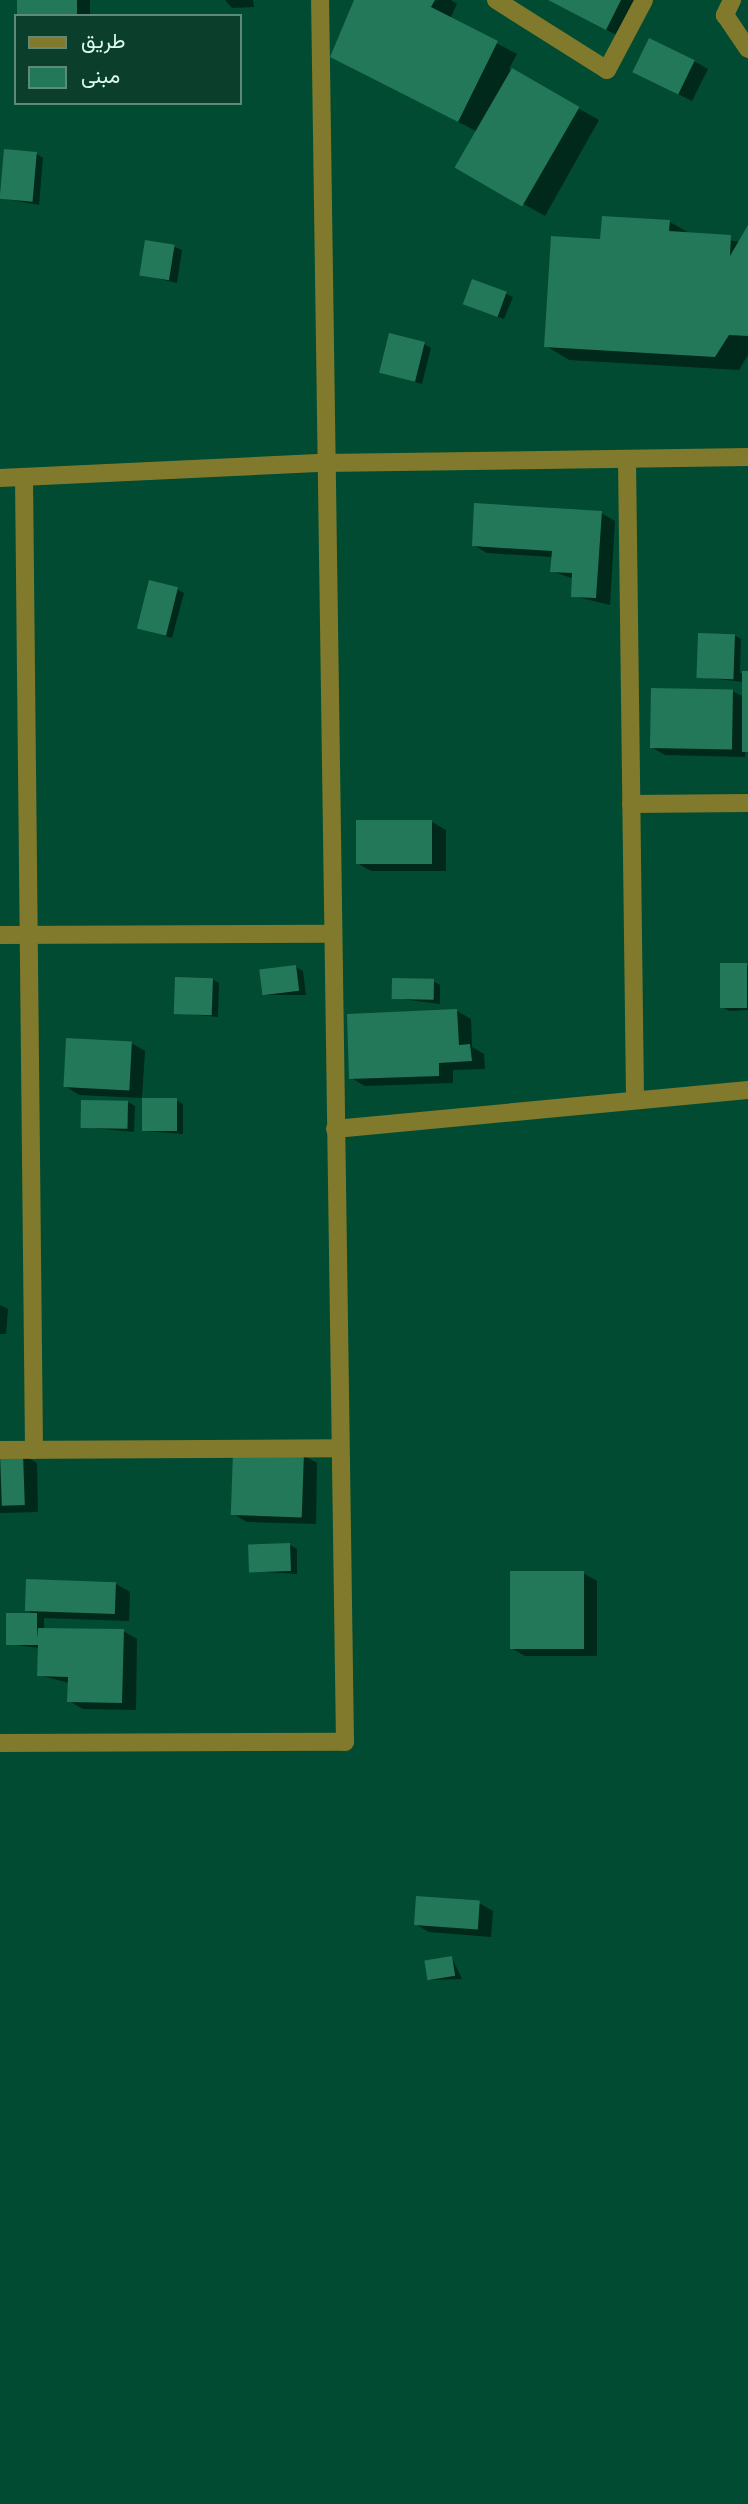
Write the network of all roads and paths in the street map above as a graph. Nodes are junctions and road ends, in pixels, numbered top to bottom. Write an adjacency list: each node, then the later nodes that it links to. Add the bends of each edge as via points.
1 (320, 0): 8 (street)
2 (496, 0): 3 (street, via 607,70)
3 (644, 0)
4 (732, 0): 5 (street, via 725,15)
5 (748, 49)
6 (748, 457): 7 (street)
7 (627, 459): 8 (street); 12 (street)
8 (323, 463): 9 (street); 13 (street)
9 (24, 477): 10 (street); 15 (street)
10 (0, 478)
11 (748, 803): 12 (street)
12 (631, 804): 17 (street)
13 (331, 934): 15 (street); 18 (street)
14 (0, 935): 15 (street)
15 (24, 935): 21 (street)
16 (748, 1090): 17 (street)
17 (635, 1100): 18 (street)
18 (335, 1129): 19 (street)
19 (340, 1448): 21 (street); 22 (street, via 345,1742)
20 (0, 1450): 21 (street)
21 (34, 1450)
22 (0, 1743)

